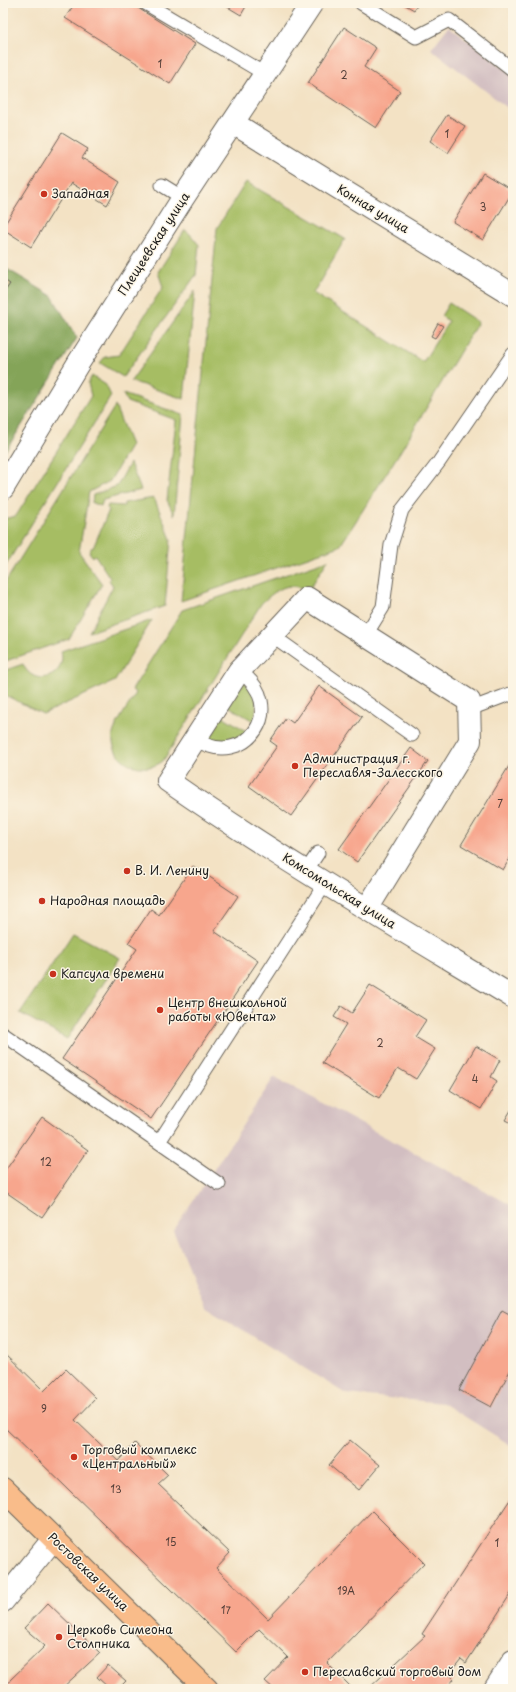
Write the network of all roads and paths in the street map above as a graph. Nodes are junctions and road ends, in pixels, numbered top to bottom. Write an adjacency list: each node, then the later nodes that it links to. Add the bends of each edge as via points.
1 (145, 3): 5 (lane)
2 (312, 3): 5 (street, Плещеевская улица)
3 (361, 3): 4 (lane, via 416,37 449,20)
4 (513, 70)
5 (265, 74): 6 (street, Плещеевская улица)
6 (233, 124): 8 (street, Плещеевская улица); 9 (street, Конная улица)
7 (162, 185): 8 (lane)
8 (183, 198): 11 (street, Плещеевская улица, via 78,362)
9 (511, 290)
10 (513, 354): 13 (lane, via 439,462 402,510 392,545 383,607)
11 (3, 488)
12 (272, 636): 13 (street, via 307,598); 14 (street); 17 (lane)
13 (365, 636): 16 (street, via 469,701)
14 (239, 671): 18 (street); 18 (lane, via 251,680 260,697 262,713 256,728 250,737 228,748 212,747)
15 (513, 696): 16 (lane, via 510,694)
16 (470, 709): 22 (street, via 470,742)
17 (412, 735)
18 (195, 738): 20 (street, Комсомольская улица, via 163,782)
19 (318, 853): 20 (lane)
20 (306, 871): 21 (street, Комсомольская улица)
21 (325, 884): 22 (street, Комсомольская улица); 25 (lane)
22 (367, 909): 23 (street, Комсомольская улица)
23 (513, 997)
24 (3, 1034): 25 (lane)
25 (159, 1142): 26 (lane)
26 (219, 1184)
27 (3, 1489): 28 (main road, Ростовская улица)
28 (54, 1538): 29 (street); 31 (main road, Ростовская улица)
29 (3, 1601)
30 (513, 1660): 32 (street)
31 (207, 1689)
32 (495, 1689)

